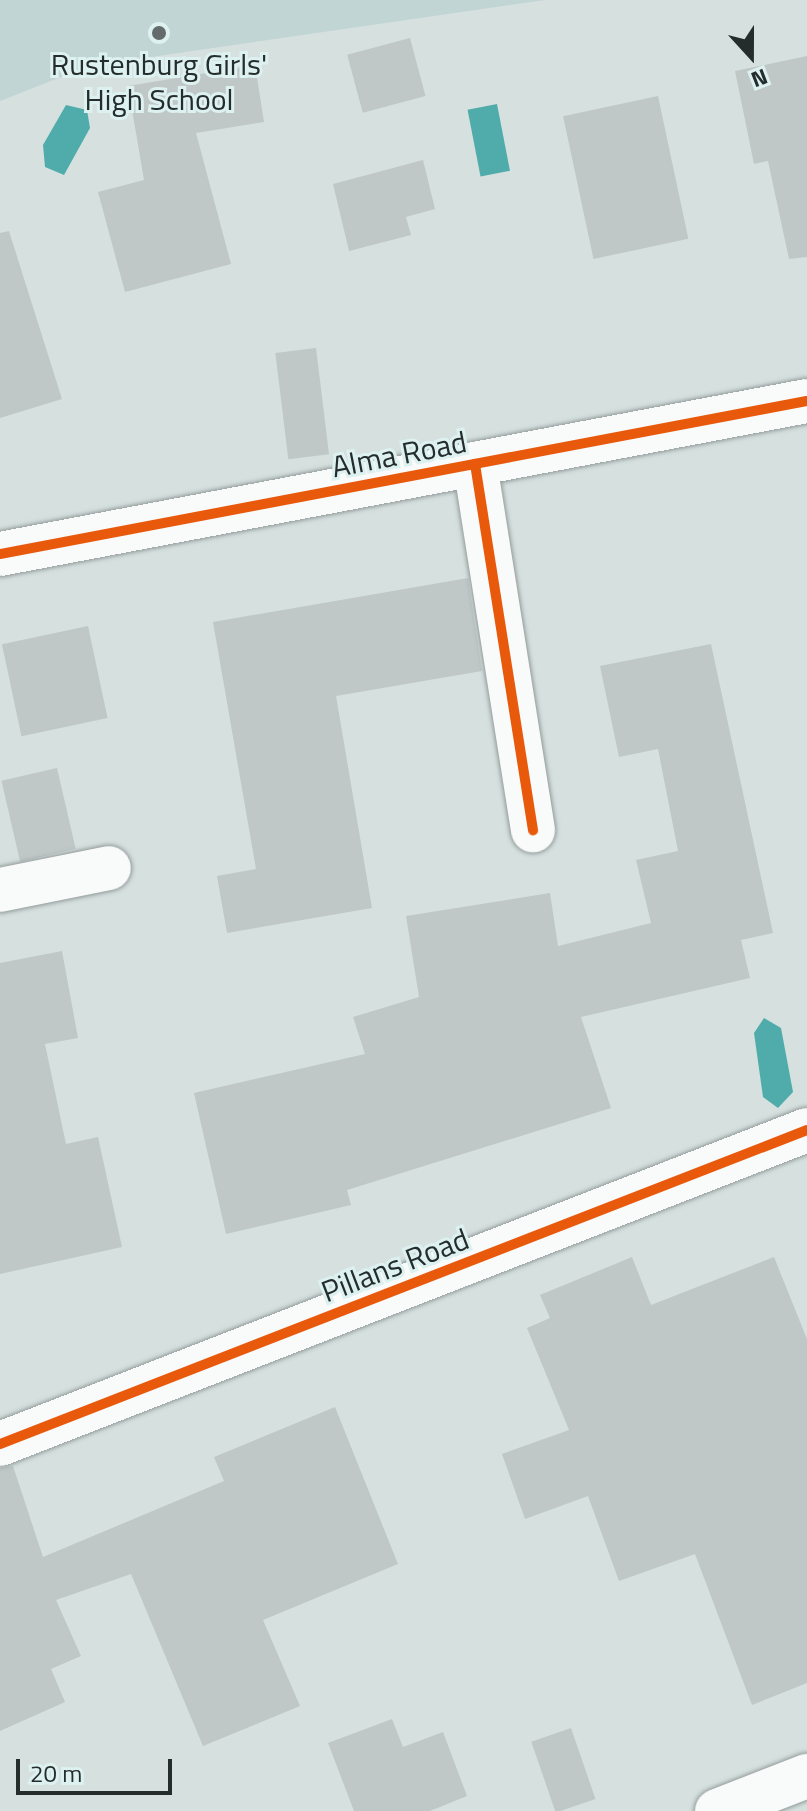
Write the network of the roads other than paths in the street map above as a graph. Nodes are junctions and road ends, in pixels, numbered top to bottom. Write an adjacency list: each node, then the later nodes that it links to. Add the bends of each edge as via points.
1 (807, 401): 2 (street, Alma Road)
2 (475, 464): 3 (street, Alma Road); 4 (street)
3 (0, 554)
4 (533, 830)
5 (109, 868): 6 (street)
6 (0, 890)
7 (807, 1130): 8 (street, Pillans Road)
8 (0, 1444)
9 (807, 1776): 10 (street)
10 (717, 1811)

